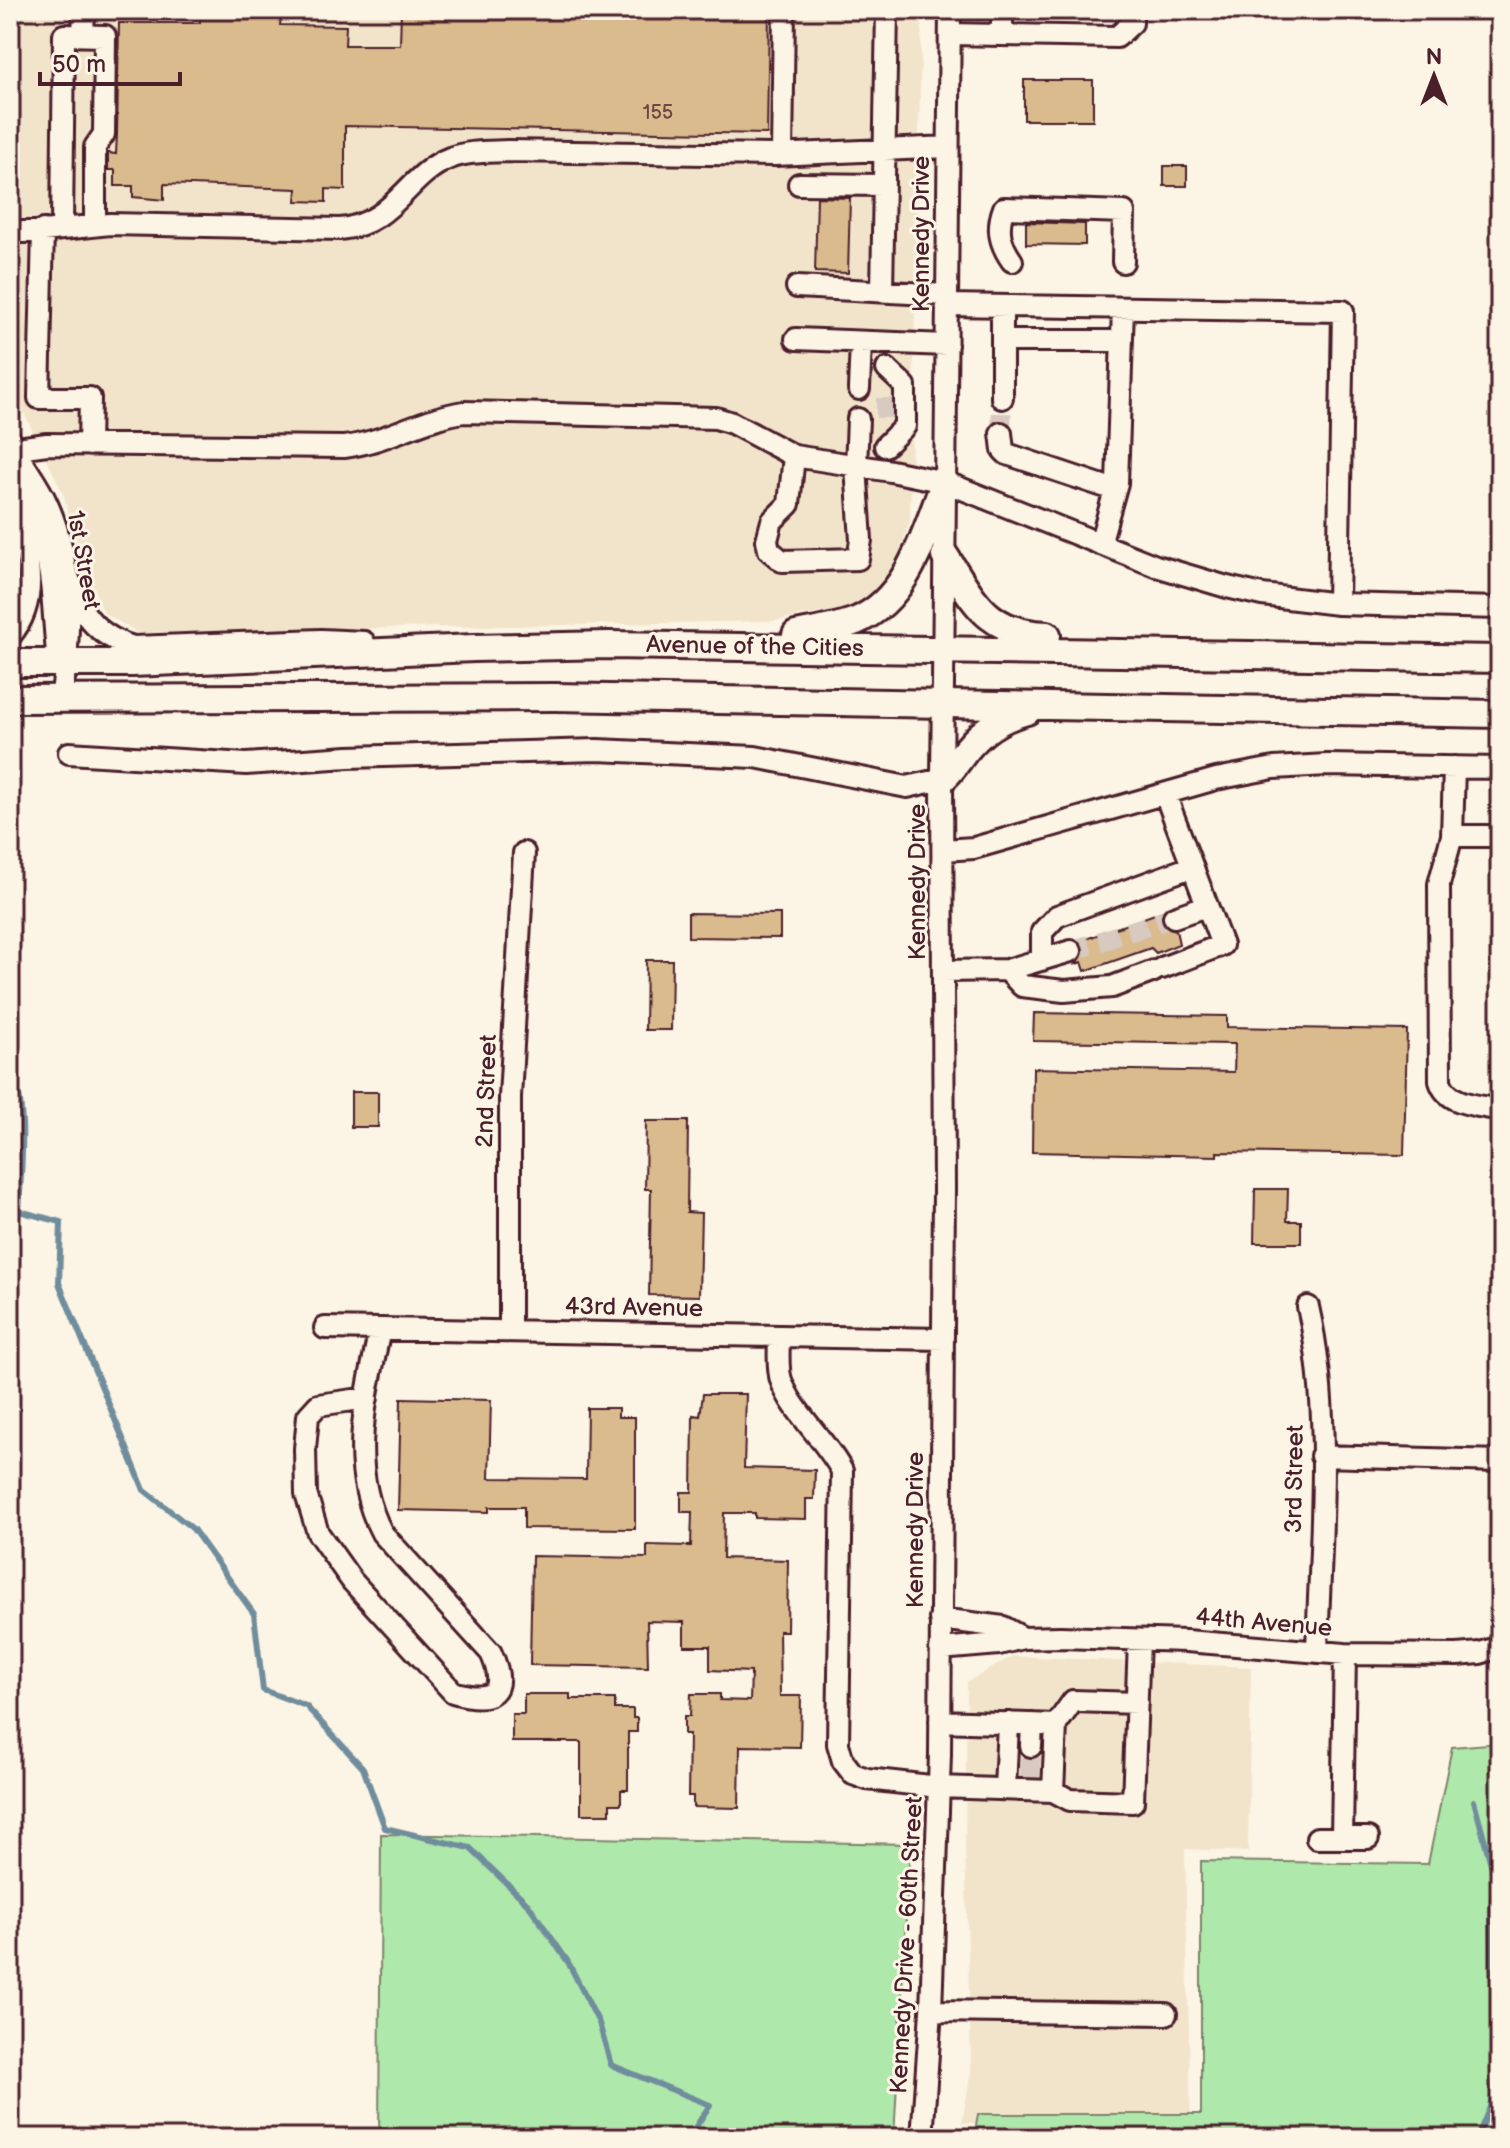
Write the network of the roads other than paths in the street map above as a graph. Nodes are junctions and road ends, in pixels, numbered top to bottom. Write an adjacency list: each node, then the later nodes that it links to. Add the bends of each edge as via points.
1 (84, 10): 8 (street)
2 (784, 10): 12 (street)
3 (887, 10): 11 (street)
4 (950, 10): 7 (street, Kennedy Drive)
5 (1002, 10): 9 (street)
6 (1130, 14): 9 (street, via 1117,37)
7 (950, 34): 9 (street); 10 (street, Kennedy Drive)
8 (83, 35): 15 (street, via 105,36 108,146 106,178 95,195); 16 (street, via 64,35)
9 (1002, 35)
10 (948, 147): 11 (street); 22 (street, Kennedy Drive)
11 (885, 150): 12 (street); 14 (street)
12 (782, 154): 15 (street, via 470,153 433,168 390,209 358,227)
13 (799, 184): 14 (street)
14 (883, 185): 21 (street)
15 (95, 225): 16 (street)
16 (52, 229): 17 (street); 38 (street, via 39,398 90,398)
17 (10, 232)
18 (1012, 261): 19 (street, via 1002,247 998,224 1004,208 1124,212)
19 (1123, 262)
20 (797, 287): 21 (street)
21 (882, 291): 22 (street)
22 (947, 300): 23 (street); 30 (street, Kennedy Drive)
23 (1002, 306): 24 (street); 26 (street)
24 (1123, 308): 27 (street); 51 (street, via 1343,311)
25 (796, 339): 28 (street)
26 (1002, 341): 27 (street); 34 (street)
27 (1122, 341): 46 (street)
28 (861, 342): 29 (street); 32 (street)
29 (887, 342): 30 (street); 31 (street)
30 (947, 345): 45 (street, Kennedy Drive)
31 (887, 369): 33 (street); 40 (street, via 905,386 905,426)
32 (859, 389)
33 (886, 391)
34 (1002, 398)
35 (886, 418): 40 (street)
36 (858, 419): 42 (street)
37 (1002, 441): 46 (street)
38 (89, 445): 39 (street); 41 (street, via 340,448 464,412 716,418)
39 (11, 446): 50 (street, 1st Street, via 48,505)
40 (885, 446): 43 (street)
41 (794, 456): 42 (street); 42 (street, via 789,504 772,521 767,540 769,550 782,561 858,559)
42 (856, 467): 43 (street)
43 (884, 470): 45 (street)
44 (10, 480): 60 (street, via 42,532)
45 (945, 482): 48 (street); 49 (street, Kennedy Drive); 54 (main road, via 898,589 860,619 795,635)
46 (1115, 490): 48 (street)
47 (10, 505): 53 (street, via 25,546 29,589 23,618)
48 (1100, 544): 51 (street, via 1227,587)
49 (945, 556): 56 (street, Kennedy Drive); 57 (main road, via 973,600 1003,627 1017,632 1264,642)
50 (62, 558): 55 (street, via 80,608 110,638 133,647 321,640); 60 (street, 1st Street, via 70,629)
51 (1338, 604): 52 (street)
52 (1500, 608)
53 (10, 636)
54 (712, 645): 55 (main road, Avenue of the Cities); 56 (main road, Avenue of the Cities)
55 (474, 648): 60 (main road, Avenue of the Cities)
56 (943, 648): 57 (main road, Avenue of the Cities); 63 (street, Kennedy Drive)
57 (1414, 657): 58 (main road, Avenue of the Cities)
58 (1500, 659)
59 (10, 663): 60 (main road, Avenue of the Cities)
60 (62, 664): 62 (street)
61 (10, 699): 62 (main road)
62 (61, 699): 63 (main road, via 555,697)
63 (944, 703): 64 (main road); 69 (street, Kennedy Drive)
64 (1049, 705): 65 (main road); 69 (main road, via 992,725)
65 (1500, 714)
66 (69, 753): 69 (street, via 246,764 489,752 651,752 755,757 907,787)
67 (1454, 767): 68 (street); 70 (street, via 1298,766 1216,779); 71 (street)
68 (1500, 768)
69 (942, 779): 73 (street, Kennedy Drive)
70 (1165, 794): 73 (street, via 974,848); 75 (street)
71 (1452, 836): 72 (street); 82 (street, via 1439,884 1440,1081 1452,1099)
72 (1500, 836)
73 (943, 850): 81 (street, Kennedy Drive)
74 (524, 853): 86 (street, 2nd Street, via 510,1097)
75 (1191, 867): 76 (street); 79 (street, via 1057,916 1042,932)
76 (1206, 906): 77 (street); 80 (street, via 1222,945 1112,987 1064,991 1022,986)
77 (1174, 917)
78 (1071, 951): 79 (street)
79 (1042, 960): 80 (street)
80 (1007, 970): 81 (street)
81 (943, 971): 88 (street, Kennedy Drive)
82 (1500, 1110)
83 (1308, 1307): 90 (street, 3rd Street, via 1320,1382)
84 (325, 1328): 85 (street, 43rd Avenue)
85 (380, 1329): 86 (street, 43rd Avenue); 89 (street)
86 (510, 1331): 87 (street, 43rd Avenue)
87 (779, 1336): 88 (street, 43rd Avenue); 106 (street, via 780,1378 788,1396 842,1471 838,1744 843,1761 853,1774 867,1779)
88 (943, 1339): 92 (street, Kennedy Drive)
89 (367, 1398): 89 (street, via 363,1477 370,1509 382,1533 491,1653 497,1682 487,1697 453,1692 352,1581 318,1533 306,1494 308,1416 318,1405)
90 (1321, 1456): 91 (street); 97 (street, 3rd Street)
91 (1500, 1461)
92 (940, 1619): 93 (street, 44th Avenue, via 1003,1627); 96 (street, Kennedy Drive)
93 (1023, 1638): 94 (street, 44th Avenue); 96 (street, 44th Avenue)
94 (1139, 1640): 97 (street, 44th Avenue); 99 (street)
95 (1500, 1647): 98 (street, 44th Avenue, via 1457,1655)
96 (940, 1649): 100 (street, Kennedy Drive)
97 (1317, 1652): 98 (street, 44th Avenue)
98 (1345, 1654): 110 (street)
99 (1137, 1703): 103 (street, via 1073,1701); 108 (street, via 1133,1802 1070,1800)
100 (940, 1721): 101 (street); 105 (street, Kennedy Drive)
101 (1008, 1723): 102 (street); 107 (street)
102 (1032, 1724): 103 (street); 104 (street)
103 (1056, 1725): 108 (street)
104 (1031, 1746)
105 (940, 1754): 106 (street, Kennedy Drive - 60th Street)
106 (939, 1787): 107 (street); 112 (street, Kennedy Drive - 60th Street)
107 (1005, 1789): 108 (street, via 1029,1783)
108 (1053, 1791)
109 (1317, 1838): 110 (street)
110 (1342, 1838): 111 (street)
111 (1368, 1838)
112 (931, 2011): 113 (street); 114 (street, Kennedy Drive - 60th Street)
113 (1166, 2014)
114 (922, 2138)

